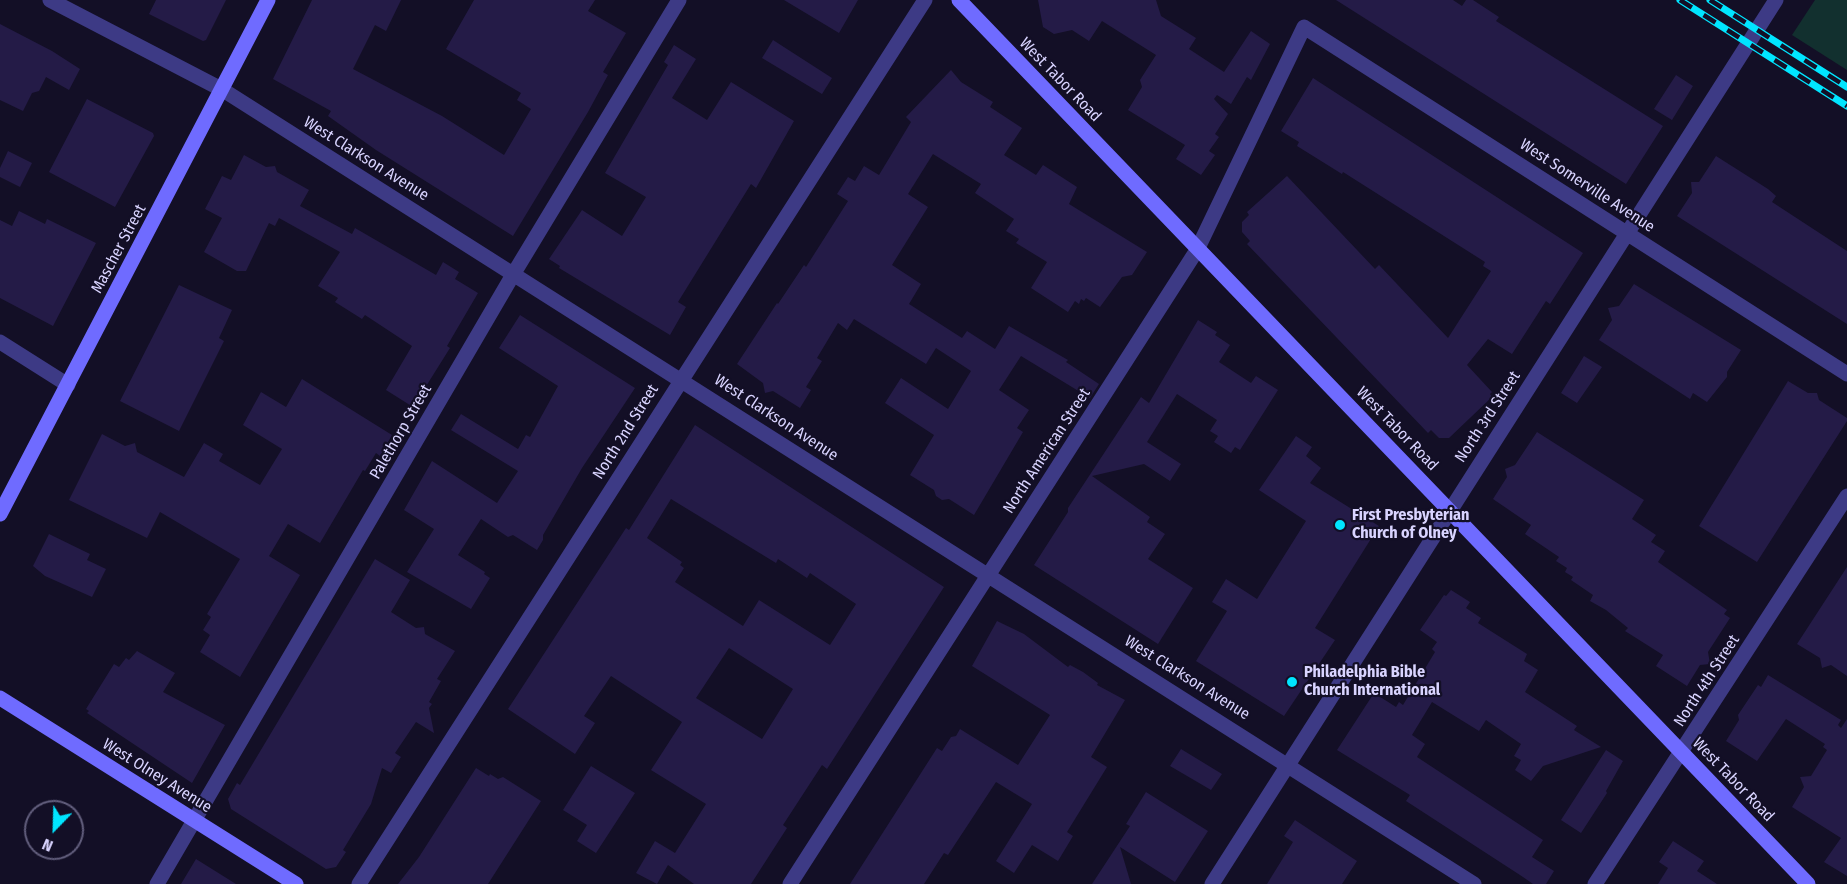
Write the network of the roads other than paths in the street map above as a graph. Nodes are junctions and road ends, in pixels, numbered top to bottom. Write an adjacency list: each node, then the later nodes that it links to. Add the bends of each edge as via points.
1 (50, 0): 8 (street, West Clarkson Avenue)
2 (268, 0): 8 (street, Mascher Street)
3 (679, 0): 11 (street, Palethorp Street)
4 (925, 0): 14 (street, North 2nd Street)
5 (959, 0): 10 (street, West Tabor Road)
6 (1776, 0): 9 (street, North 3rd Street)
7 (1308, 29): 9 (street, West Somerville Avenue); 10 (street, North American Street, via 1304,27)
8 (223, 90): 11 (street, West Clarkson Avenue); 15 (street, Mascher Street)
9 (1628, 233): 13 (street, West Somerville Avenue); 17 (street, North 3rd Street)
10 (1197, 250): 17 (street, West Tabor Road); 19 (street, North American Street)
11 (513, 273): 14 (street, West Clarkson Avenue); 23 (street, Palethorp Street)
12 (0, 342): 15 (street)
13 (1847, 374)
14 (681, 379): 19 (street, West Clarkson Avenue); 26 (street, North 2nd Street)
15 (68, 385): 18 (street, Mascher Street)
16 (1847, 496): 21 (street, North 4th Street)
17 (1449, 509): 21 (street, West Tabor Road); 22 (street, North 3rd Street)
18 (0, 514)
19 (989, 575): 22 (street, West Clarkson Avenue); 27 (street, North American Street)
20 (0, 698): 23 (street, West Olney Avenue)
21 (1682, 754): 30 (street, North 4th Street); 31 (street, West Tabor Road)
22 (1287, 763): 28 (street, North 3rd Street); 29 (street, West Clarkson Avenue)
23 (195, 821): 24 (street, Palethorp Street); 25 (street, West Olney Avenue)
24 (158, 884)
25 (296, 884)
26 (359, 884)
27 (790, 884)
28 (1212, 884)
29 (1474, 884)
30 (1595, 884)
31 (1809, 884)

